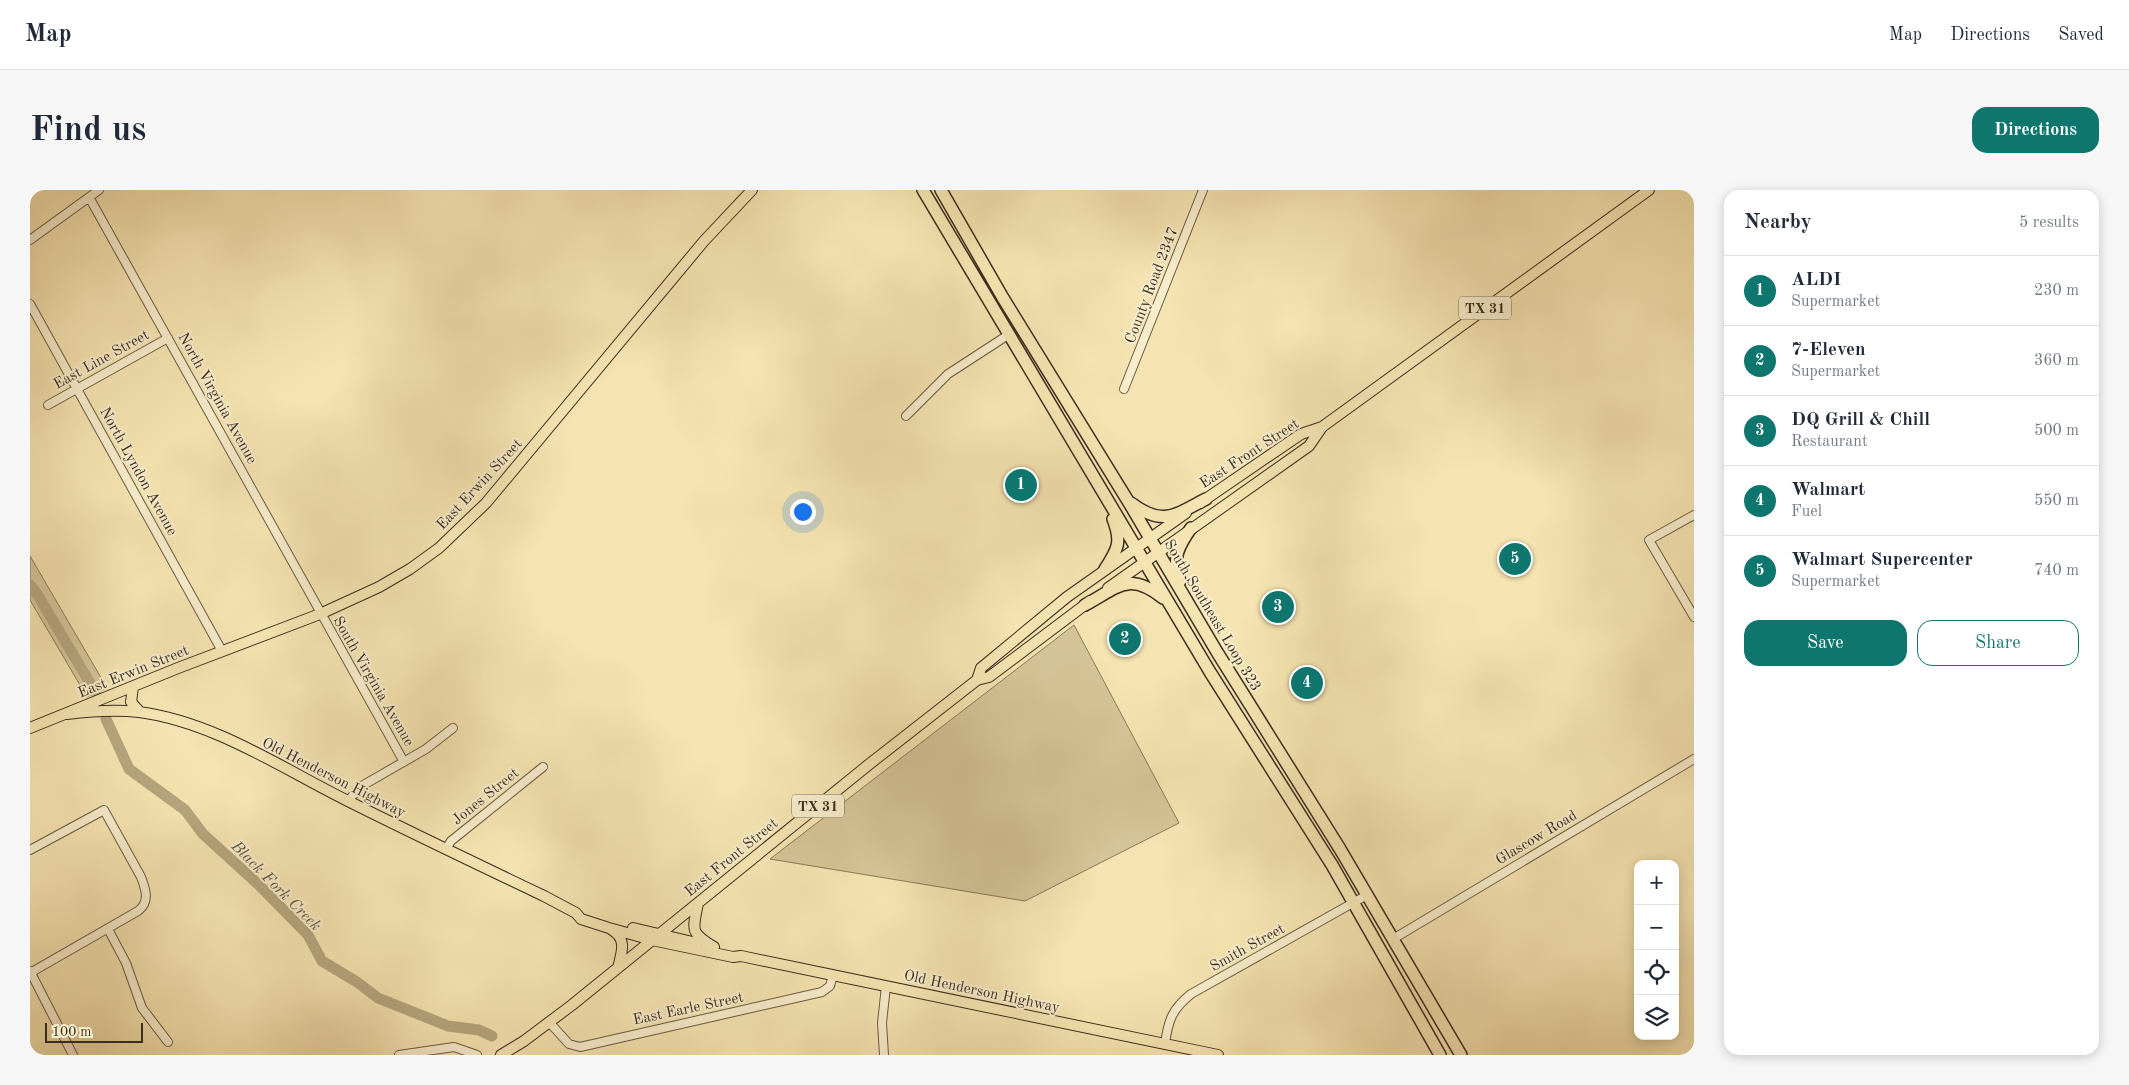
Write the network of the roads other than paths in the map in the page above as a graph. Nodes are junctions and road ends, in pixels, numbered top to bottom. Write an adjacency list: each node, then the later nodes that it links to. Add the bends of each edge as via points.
1 (99, 190): 7 (street)
2 (752, 190): 31 (main road, East Erwin Street, via 704,242 464,526 403,574)
3 (923, 190): 10 (highway, South Southeast Loop 323)
4 (941, 190): 19 (highway, South Southeast Loop 323, via 1003,298)
5 (1203, 190): 13 (street, County Road 2347)
6 (1649, 190): 16 (main road, TX 31)
7 (89, 198): 8 (street); 11 (street, North Virginia Avenue)
8 (30, 240)
9 (30, 304): 12 (street, North Lyndon Avenue)
10 (1008, 335): 15 (street, via 948,374); 17 (highway, South Southeast Loop 323)
11 (168, 338): 12 (street, East Line Street); 31 (street, North Virginia Avenue)
12 (77, 389): 14 (street, East Line Street); 32 (street, North Lyndon Avenue)
13 (1124, 389)
14 (48, 405)
15 (906, 416)
16 (1322, 427): 18 (main road, East Front Street / TX 31, via 1300,434); 21 (main road, East Front Street / TX 31, via 1309,446)
17 (1102, 489): 23 (highway, South Southeast Loop 323); 26 (highway, via 1119,539)
18 (1206, 499): 19 (highway, via 1161,518); 22 (main road, East Front Street / TX 31)
19 (1128, 501): 22 (highway, South Southeast Loop 323)
20 (1694, 515): 30 (street, via 1649,540)
21 (1191, 528): 24 (main road, East Front Street / TX 31); 27 (highway, via 1175,559)
22 (1149, 538): 23 (main road, East Front Street / TX 31); 24 (highway, South Southeast Loop 323)
23 (1136, 547): 25 (highway, South Southeast Loop 323); 26 (main road, East Front Street / TX 31)
24 (1158, 552): 25 (main road, East Front Street / TX 31); 27 (highway, South Southeast Loop 323)
25 (1145, 561): 28 (highway, South Southeast Loop 323); 29 (main road, East Front Street / TX 31)
26 (1105, 569): 33 (main road, East Front Street / TX 31, via 981,668)
27 (1186, 599): 39 (highway, South Southeast Loop 323)
28 (1168, 602): 29 (highway, via 1147,586 1131,582); 40 (highway, South Southeast Loop 323)
29 (1085, 605): 33 (main road, East Front Street / TX 31, via 989,677)
30 (1693, 612)
31 (320, 614): 32 (main road, East Erwin Street); 42 (street, South Virginia Avenue)
32 (222, 651): 34 (main road, East Erwin Street)
33 (977, 680): 48 (main road, East Front Street / TX 31)
34 (133, 688): 35 (main road, via 131,702); 36 (main road, East Erwin Street)
35 (140, 712): 36 (main road, Old Henderson Highway, via 96,710); 44 (main road, Old Henderson Highway, via 178,720 207,731)
36 (67, 714): 37 (main road, East Erwin Street)
37 (30, 728)
38 (454, 728): 42 (street)
39 (1277, 748): 40 (highway); 47 (highway, South Southeast Loop 323)
40 (1263, 756): 49 (highway, South Southeast Loop 323)
41 (1694, 759): 54 (street, Glascow Road)
42 (404, 762): 44 (street, via 360,787)
43 (543, 766): 45 (street, Jones Street)
44 (348, 801): 45 (main road, Old Henderson Highway)
45 (446, 849): 50 (main road, Old Henderson Highway)
46 (30, 850): 52 (street, via 104,810 141,877 146,896 138,911)
47 (1368, 895): 49 (street, Smith Street); 54 (highway, South Southeast Loop 323)
48 (698, 903): 53 (main road, East Front Street / TX 31); 55 (main road, via 695,933)
49 (1354, 903): 62 (highway, South Southeast Loop 323); 64 (street, Smith Street, via 1191,994 1179,1003 1171,1016)
50 (576, 913): 51 (main road, Old Henderson Highway, via 581,919); 53 (main road, Old Henderson Highway)
51 (609, 928): 53 (main road, Old Henderson Highway); 57 (main road, via 618,933 622,942)
52 (108, 929): 58 (street); 63 (street, via 126,963 142,1008)
53 (656, 936): 55 (main road, Old Henderson Highway); 56 (main road, Old Henderson Highway, via 733,957); 57 (main road, East Front Street / TX 31)
54 (1393, 939): 73 (highway, South Southeast Loop 323)
55 (714, 947): 56 (main road, Old Henderson Highway)
56 (741, 956): 59 (main road, Old Henderson Highway)
57 (618, 968): 61 (main road, East Front Street / TX 31)
58 (30, 972): 65 (street)
59 (833, 975): 60 (main road, Old Henderson Highway); 61 (street, East Earle Street, via 830,986 822,992 580,1047 569,1044)
60 (886, 986): 64 (main road, Old Henderson Highway); 69 (street, via 882,1023)
61 (549, 1022): 68 (main road, East Front Street / TX 31)
62 (1429, 1035): 71 (highway); 72 (highway, South Southeast Loop 323)
63 (168, 1042)
64 (1165, 1044): 70 (main road, Old Henderson Highway)
65 (73, 1055)
66 (399, 1055): 67 (street, via 454,1047)
67 (477, 1055)
68 (501, 1055)
69 (884, 1055)
70 (1218, 1055)
71 (1432, 1055)
72 (1440, 1055)
73 (1461, 1055)

